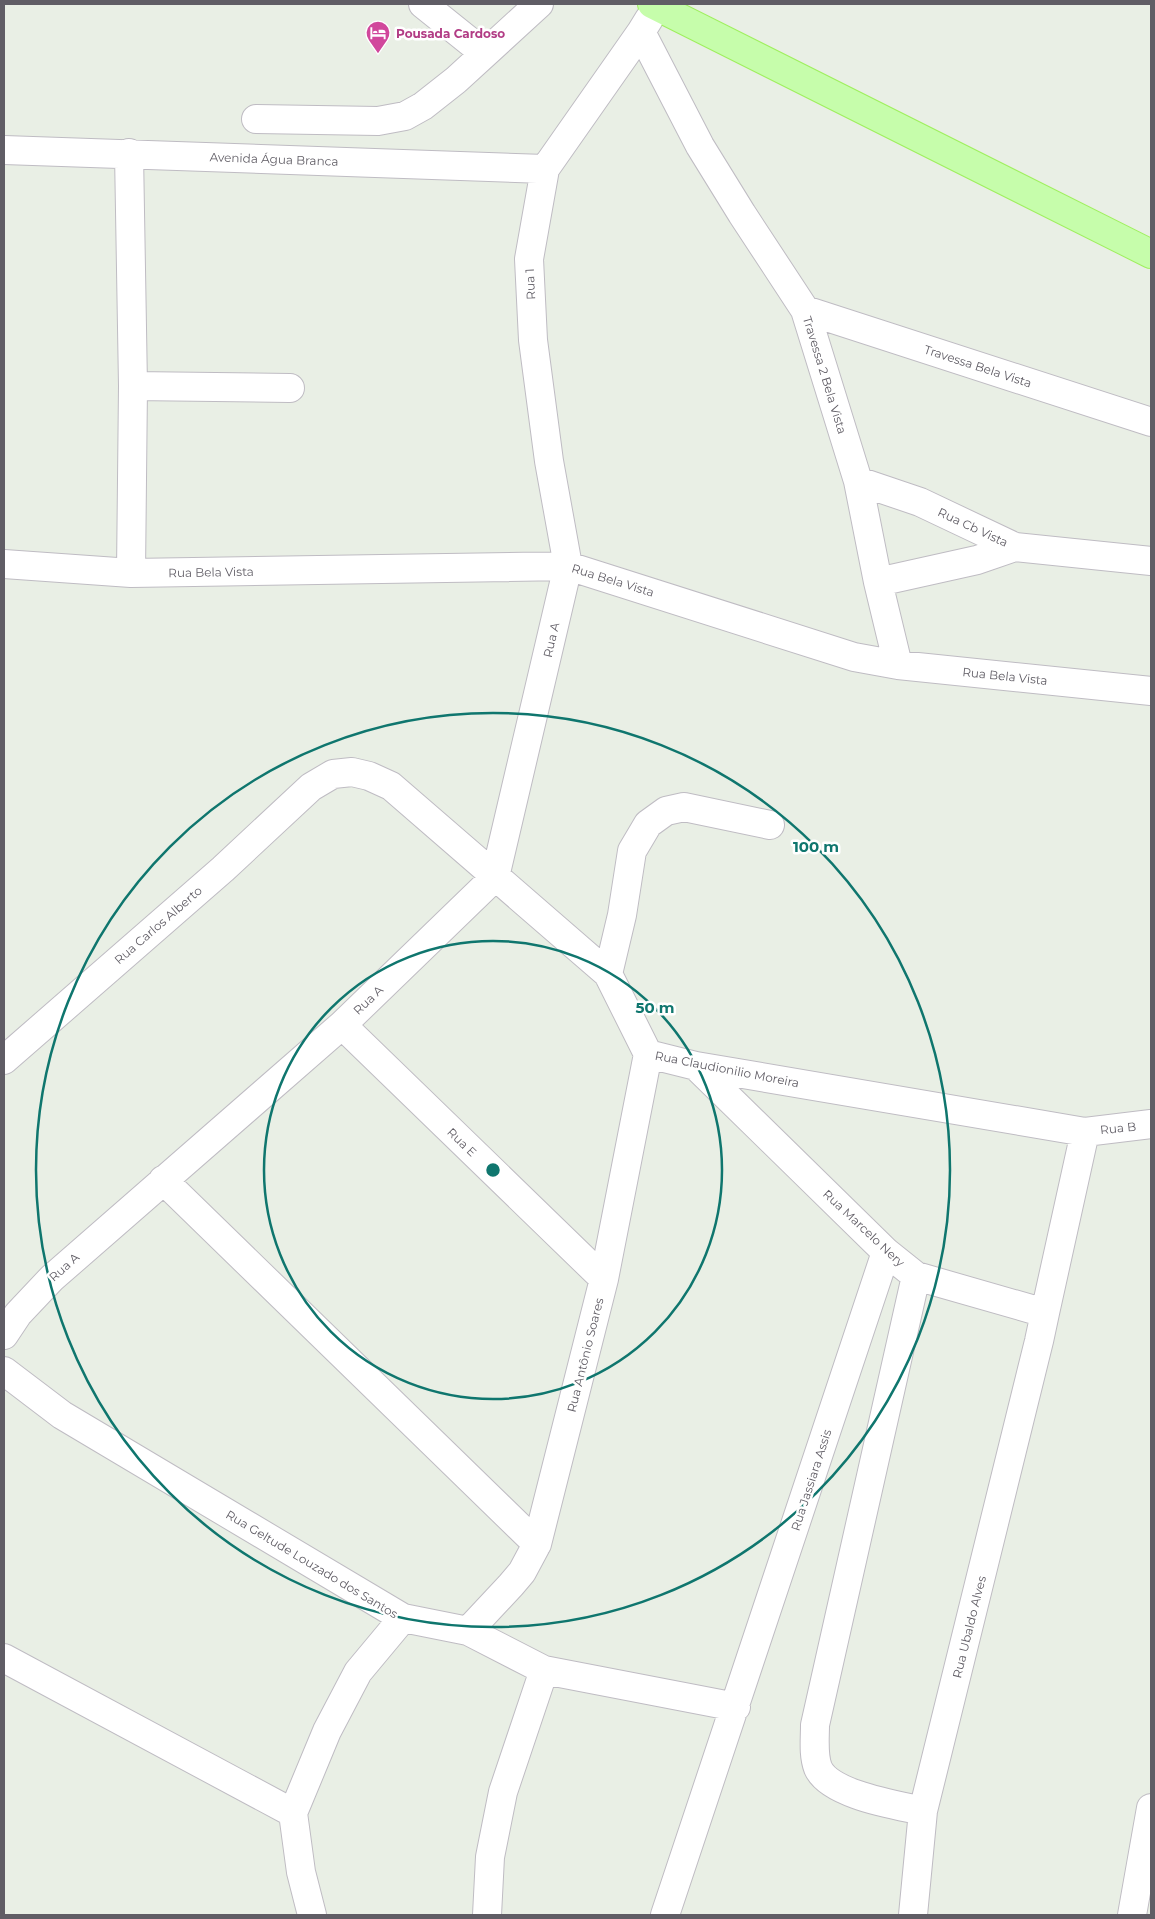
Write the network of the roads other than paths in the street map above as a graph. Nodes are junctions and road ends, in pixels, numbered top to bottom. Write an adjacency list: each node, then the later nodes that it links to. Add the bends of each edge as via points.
1 (423, 4): 5 (street)
2 (539, 4): 5 (street)
3 (654, 6): 4 (street); 10 (main road)
4 (641, 32): 9 (street, Rua 1); 11 (street, Travessa 2 Bela Vista, via 700,146)
5 (484, 53): 6 (street, via 423,106 405,116 378,122)
6 (256, 119)
7 (4, 150): 8 (street, Avenida Água Branca)
8 (129, 153): 9 (street, Avenida Água Branca); 12 (street)
9 (545, 169): 19 (street, Rua 1, via 529,259 534,340 549,461)
10 (1151, 254)
11 (805, 310): 14 (street, Travessa Bela Vista); 15 (street, Travessa 2 Bela Vista)
12 (134, 386): 13 (street); 20 (street)
13 (290, 388)
14 (1151, 422)
15 (858, 481): 16 (street, Rua Cb Vista, via 920,502); 21 (street, Travessa 2 Bela Vista)
16 (1015, 547): 17 (street, Rua Cb Vista); 21 (street, via 977,560)
17 (1151, 561)
18 (4, 564): 20 (street, Rua Bela Vista)
19 (568, 566): 20 (street, Rua Bela Vista); 22 (street, Rua Bela Vista, via 854,657); 26 (street, Rua A)
20 (131, 573)
21 (878, 582): 22 (street, Travessa 2 Bela Vista)
22 (898, 665): 23 (street, Rua Bela Vista)
23 (1151, 692)
24 (311, 787): 26 (street, Rua Claudionilio Moreira, via 333,774 352,772 391,786); 30 (street, Rua Carlos Alberto, via 223,869)
25 (770, 825): 27 (street, via 684,807 666,811 648,824 632,851 622,916)
26 (496, 877): 27 (street, Rua Claudionilio Moreira); 28 (street, Rua A)
27 (608, 974): 29 (street, Rua Claudionilio Moreira)
28 (342, 1025): 34 (street, Rua A); 37 (street, Rua E)
29 (648, 1054): 31 (street, Rua Claudionilio Moreira); 37 (street, Rua Antônio Soares)
30 (4, 1060)
31 (696, 1066): 33 (street, Rua Claudionilio Moreira); 35 (street, Rua Marcelo Nery)
32 (1151, 1124): 33 (street, Rua B)
33 (1085, 1132): 38 (street)
34 (163, 1180): 39 (street, Rua A, via 52,1278 18,1314); 41 (street)
35 (886, 1252): 36 (street, Rua Marcelo Nery); 46 (street, Rua Jassiara Assis)
36 (916, 1276): 38 (street, Rua Marcelo Nery); 48 (street, via 815,1725 819,1770 833,1783 856,1795)
37 (604, 1279): 41 (street, Rua Antônio Soares)
38 (1045, 1313): 48 (street, Rua Ubaldo Alves)
39 (4, 1335)
40 (4, 1371): 42 (street, Rua Geltude Louzado dos Santos, via 62,1415)
41 (537, 1544): 43 (street, Rua Antônio Soares, via 511,1586)
42 (403, 1618): 43 (street, Rua Geltude Louzado dos Santos); 49 (street, via 358,1672 327,1731)
43 (468, 1631): 45 (street, Rua Geltude Louzado dos Santos)
44 (4, 1658): 49 (street)
45 (544, 1670): 46 (street, Rua Geltude Louzado dos Santos); 51 (street, via 503,1792 490,1857)
46 (736, 1707): 52 (street, Rua Jassiara Assis)
47 (1151, 1808): 54 (street)
48 (923, 1811): 53 (street, Rua Ubaldo Alves)
49 (293, 1813): 50 (street, via 301,1872)
50 (312, 1915)
51 (487, 1915)
52 (666, 1915)
53 (913, 1915)
54 (1132, 1915)

